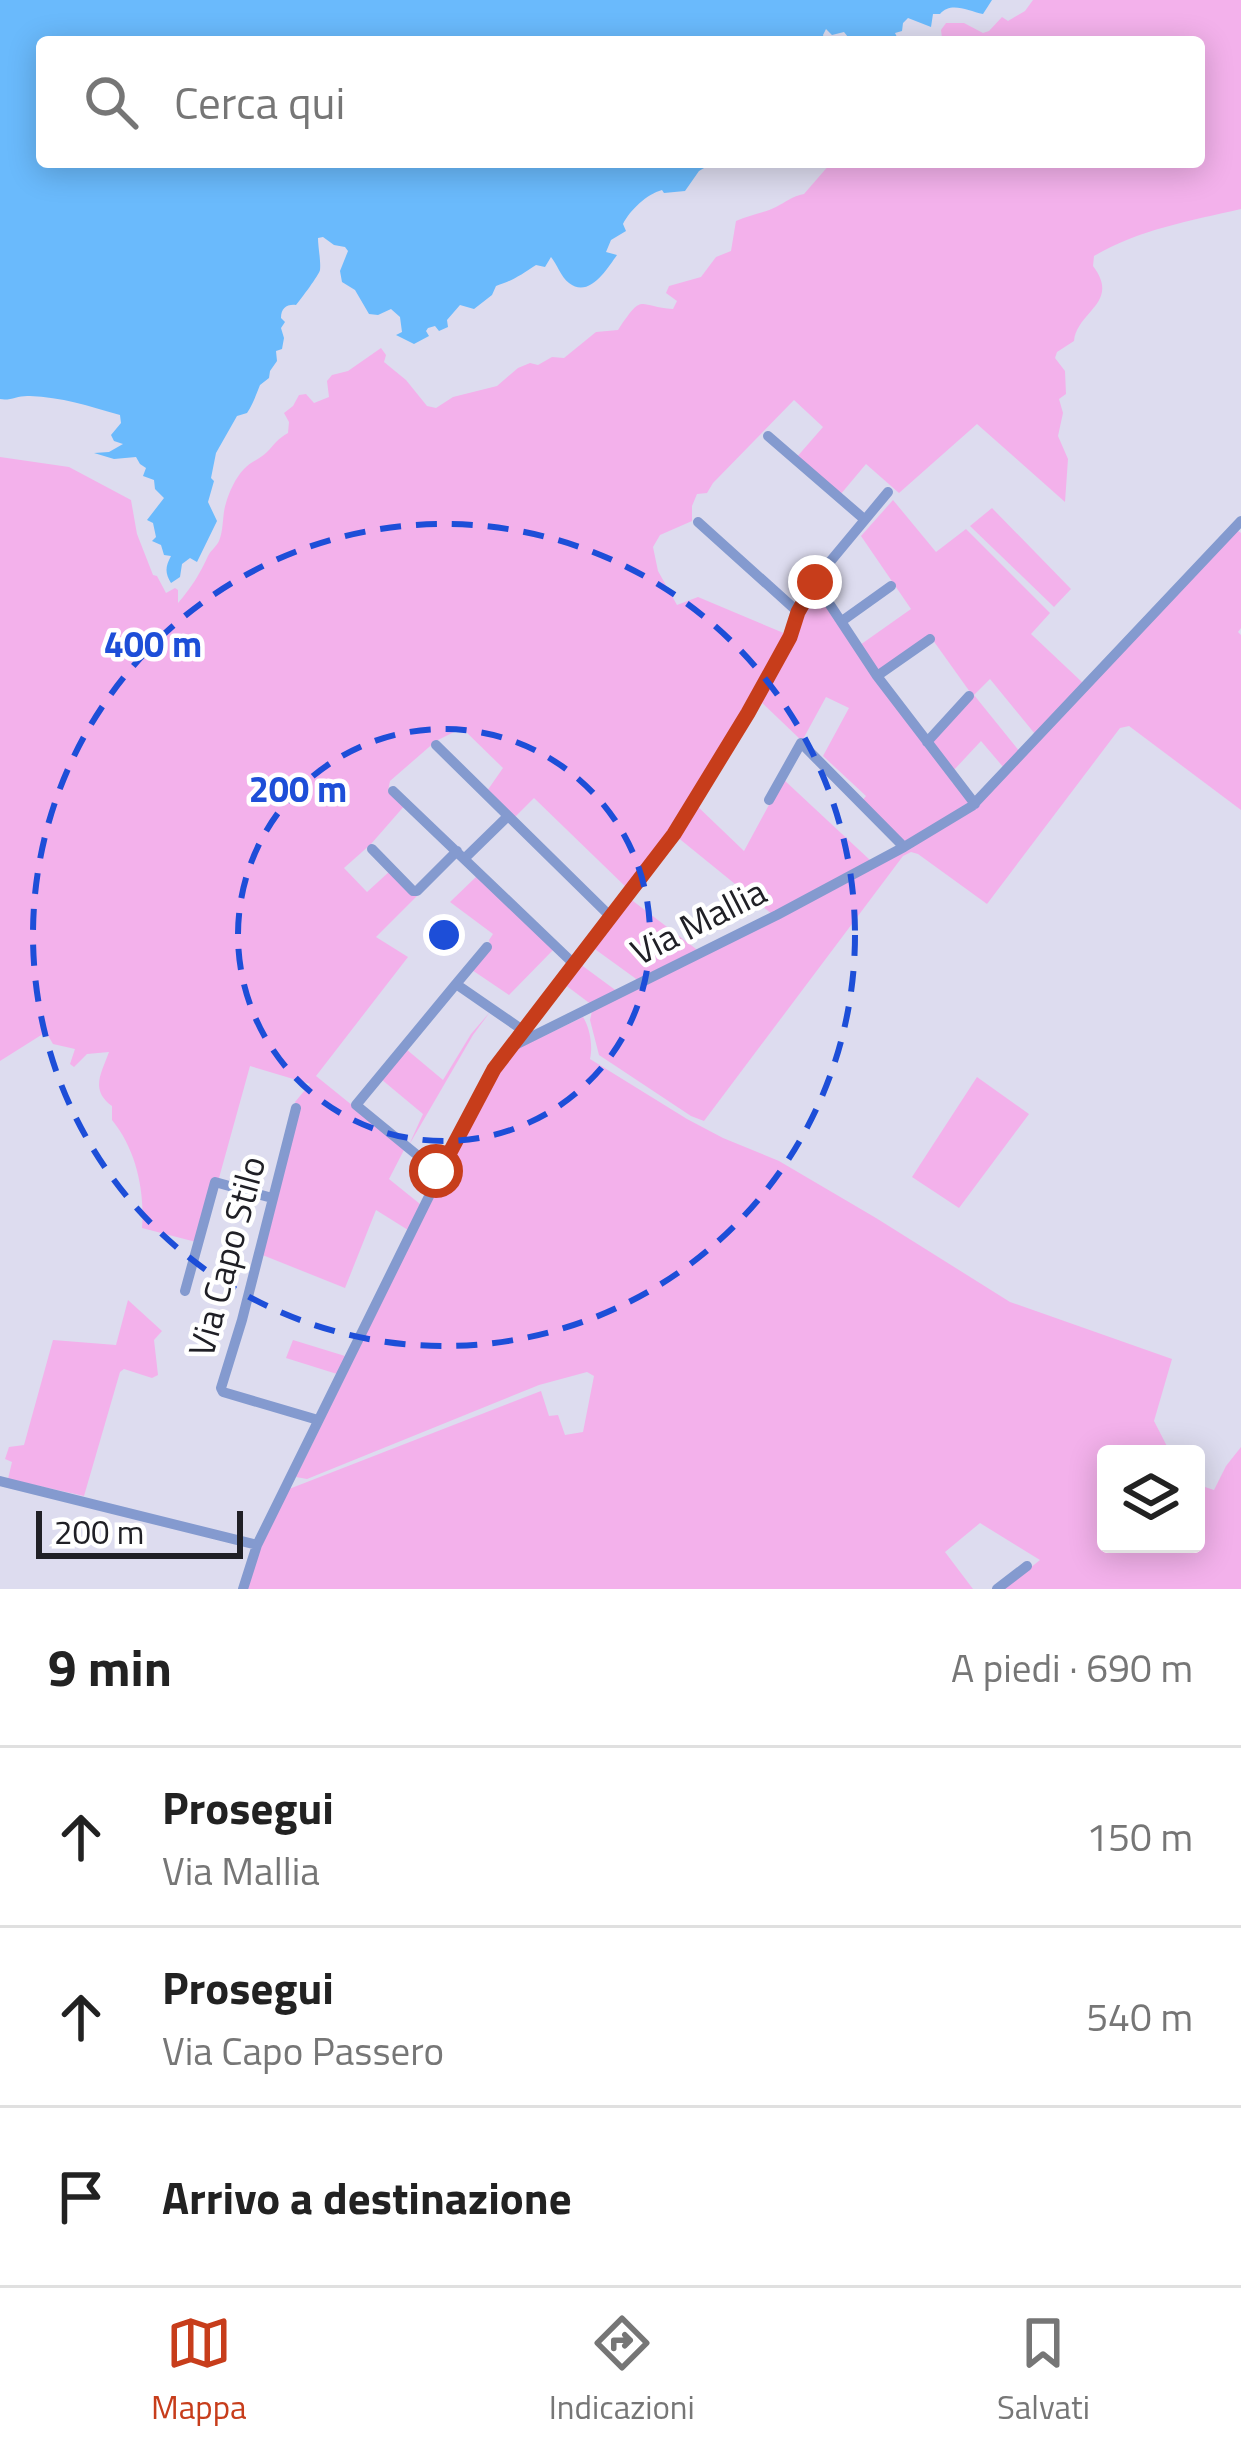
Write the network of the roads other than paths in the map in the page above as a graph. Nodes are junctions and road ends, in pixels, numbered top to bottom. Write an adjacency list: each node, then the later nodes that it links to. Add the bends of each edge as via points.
1 (768, 436): 3 (street)
2 (888, 492): 3 (street)
3 (864, 519): 6 (street)
4 (698, 522): 8 (street)
5 (1240, 525): 17 (street, Via Mallia)
6 (815, 582): 8 (street); 9 (street)
7 (891, 586): 9 (street)
8 (798, 612): 22 (street, via 674,834)
9 (842, 620): 11 (street)
10 (929, 639): 11 (street)
11 (877, 676): 13 (street)
12 (969, 696): 13 (street)
13 (926, 742): 17 (street)
14 (436, 745): 18 (street)
15 (393, 791): 21 (street)
16 (769, 800): 19 (street, via 801,743)
17 (975, 804): 19 (street, Via Mallia)
18 (508, 816): 21 (street); 22 (street)
19 (904, 847): 26 (street, Via Mallia)
20 (372, 849): 21 (street, via 413,891)
21 (461, 855): 24 (street)
22 (611, 917): 24 (street)
23 (487, 946): 25 (street)
24 (574, 965): 26 (street)
25 (456, 984): 26 (street); 28 (street, via 356,1106)
26 (528, 1034): 28 (street, via 478,1095)
27 (296, 1108): 29 (street, Via Capo Stilo)
28 (439, 1173): 31 (street)
29 (272, 1198): 30 (street, via 215,1182); 31 (street, Via Capo Stilo, via 221,1388)
30 (185, 1292)
31 (318, 1420): 33 (street)
32 (0, 1481): 33 (street)
33 (257, 1545): 35 (street)
34 (1027, 1566): 36 (street)
35 (243, 1589)
36 (997, 1589)

